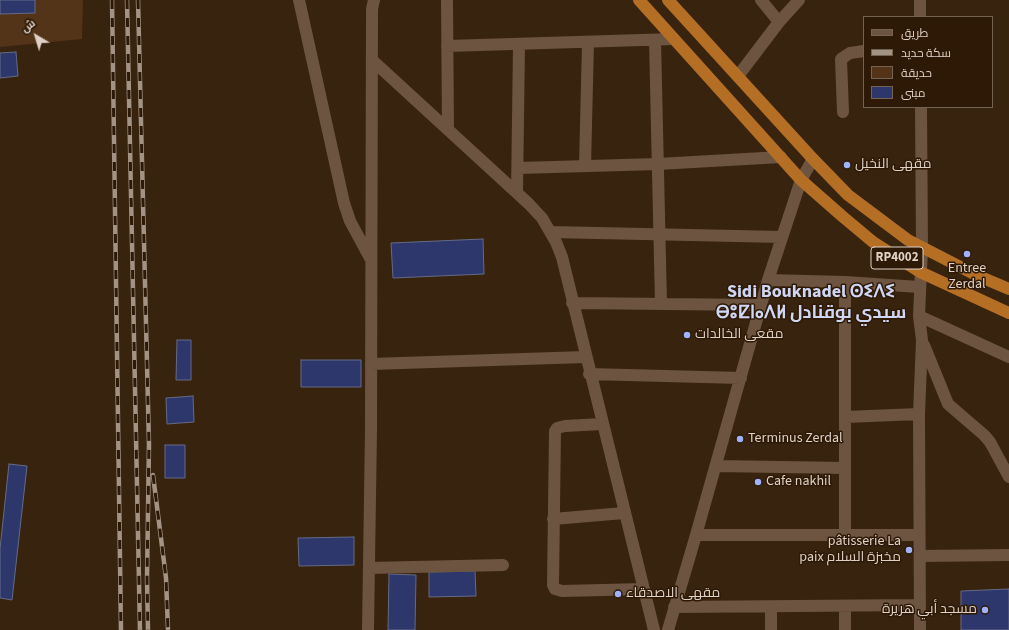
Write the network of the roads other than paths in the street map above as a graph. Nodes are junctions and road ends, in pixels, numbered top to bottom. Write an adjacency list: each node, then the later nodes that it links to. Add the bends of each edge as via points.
1 (299, 0): 33 (street, via 344,203 350,221)
2 (374, 0): 17 (street)
3 (447, 0): 15 (street)
4 (640, 0): 11 (highway, RP4002)
5 (669, 0): 18 (highway, RP4002)
6 (761, 0): 10 (street)
7 (799, 0): 10 (street)
8 (920, 0): 9 (street)
9 (920, 16)
10 (779, 22): 18 (street)
11 (674, 39): 12 (street); 22 (highway, RP4002)
12 (655, 40): 13 (street); 24 (street)
13 (588, 42): 14 (street); 25 (street)
14 (520, 45): 15 (street); 26 (street)
15 (448, 46): 21 (street)
16 (863, 51): 20 (street, via 850,52 842,59)
17 (372, 60): 21 (street); 33 (street)
18 (738, 76): 23 (highway, RP4002)
19 (921, 108): 32 (street)
20 (842, 112)
21 (448, 130): 28 (street)
22 (781, 157): 24 (street); 27 (highway, RP4002)
23 (813, 159): 27 (street); 32 (highway, RP4002, via 854,200)
24 (658, 164): 25 (street); 30 (street)
25 (584, 166): 26 (street)
26 (518, 168): 28 (street)
27 (801, 180): 31 (street); 34 (highway, RP4002, via 873,242)
28 (517, 194): 29 (street, via 542,218)
29 (551, 232): 30 (street); 39 (street, via 562,257)
30 (661, 234): 31 (street); 40 (street)
31 (782, 237): 35 (street)
32 (922, 248): 34 (street); 38 (highway, RP4002)
33 (370, 259): 47 (street)
34 (920, 272): 37 (street); 42 (highway, RP4002)
35 (768, 280): 36 (street); 41 (street)
36 (845, 282): 37 (street); 51 (street)
37 (919, 287): 43 (street)
38 (1009, 289)
39 (572, 303): 40 (street); 45 (street)
40 (661, 304): 41 (street)
41 (761, 305): 49 (street)
42 (1009, 312)
43 (919, 316): 44 (street); 46 (street)
44 (922, 340): 50 (street); 55 (street, via 948,404 987,439)
45 (585, 357): 47 (street); 48 (street)
46 (1009, 357)
47 (371, 364): 64 (street)
48 (589, 374): 49 (street); 52 (street)
49 (741, 378): 53 (street)
50 (919, 414): 51 (street); 59 (street)
51 (845, 417): 54 (street)
52 (602, 424): 56 (street); 57 (street, via 565,426 555,431)
53 (716, 466): 54 (street); 58 (street)
54 (845, 468): 60 (street)
55 (1009, 477)
56 (624, 513): 57 (street); 65 (street)
57 (553, 519): 65 (street, via 552,581 555,589 562,591)
58 (696, 535): 60 (street); 67 (street)
59 (920, 535): 60 (street); 62 (street)
60 (845, 536)
61 (1009, 555): 62 (street)
62 (920, 556): 66 (street)
63 (503, 565): 64 (street)
64 (369, 568): 70 (street)
65 (644, 588): 71 (street)
66 (920, 605): 68 (street); 75 (street)
67 (674, 606): 69 (street); 72 (street)
68 (845, 606): 69 (street); 74 (street)
69 (771, 607): 73 (street)
70 (368, 630)
71 (654, 630)
72 (668, 630)
73 (771, 630)
74 (845, 630)
75 (920, 630)

